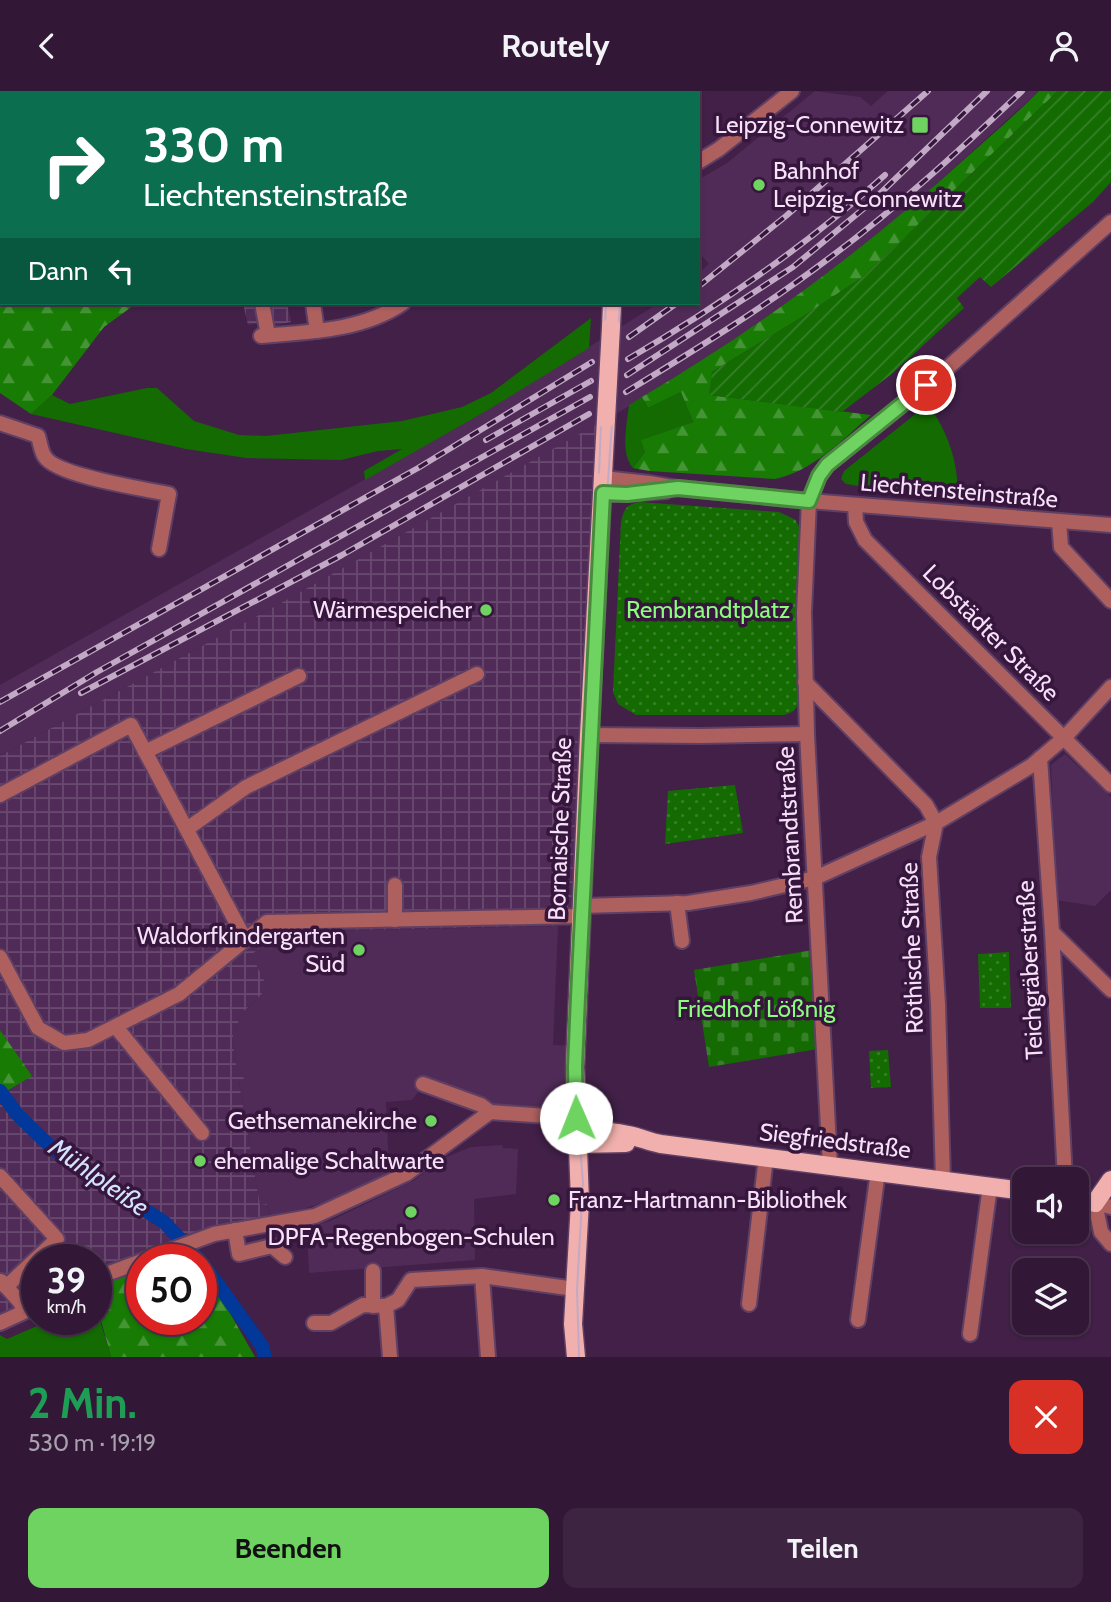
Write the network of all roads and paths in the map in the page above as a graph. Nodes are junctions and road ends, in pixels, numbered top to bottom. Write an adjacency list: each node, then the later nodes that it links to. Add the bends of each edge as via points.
1 (792, 91): 2 (street)
2 (700, 161)
3 (1111, 222): 11 (street, via 943,372 827,465)
4 (262, 305): 8 (street, via 265,336)
5 (313, 305): 8 (street)
6 (400, 305): 8 (street, via 370,321)
7 (612, 305): 10 (main road, Bornaische Straße, bridge)
8 (317, 331)
9 (0, 423): 15 (street, via 38,436 45,457 57,467 169,495)
10 (603, 486): 11 (street, Liechtensteinstraße, via 649,482); 22 (main road, Bornaische Straße)
11 (809, 501): 12 (street, Liechtensteinstraße); 19 (street, Rembrandtstraße)
12 (855, 505): 13 (street, Liechtensteinstraße); 23 (street, Lobstädter Straße, via 865,540)
13 (1059, 521): 14 (street, Liechtensteinstraße); 16 (street, via 1061,547)
14 (1111, 526)
15 (159, 549)
16 (1111, 601)
17 (477, 674): 29 (street, via 246,787)
18 (299, 676): 24 (street)
19 (805, 682): 21 (street, Rembrandtstraße); 28 (street, via 926,805)
20 (1111, 687): 23 (street)
21 (807, 734): 22 (street); 30 (street, Rembrandtstraße)
22 (589, 735): 33 (main road, Bornaische Straße)
23 (1064, 738): 25 (street); 26 (street, Lobstädter Straße)
24 (145, 752): 27 (street, via 131,725); 29 (street)
25 (1040, 758): 28 (street); 35 (street, Teichgräberstraße)
26 (1111, 785)
27 (0, 795)
28 (936, 823): 30 (street); 50 (street, Röthische Straße, via 929,857)
29 (187, 829): 36 (street)
30 (816, 878): 32 (street); 46 (street, Rembrandtstraße)
31 (395, 885): 34 (street)
32 (677, 903): 33 (street); 37 (street)
33 (581, 911): 34 (street); 43 (main road, Bornaische Straße)
34 (395, 920): 36 (street, via 267,922)
35 (1052, 932): 39 (street); 47 (street, Teichgräberstraße)
36 (245, 939): 40 (street, via 178,994)
37 (682, 941)
38 (0, 957): 40 (street, via 38,1028 64,1043 88,1040)
39 (1111, 990)
40 (116, 1027): 44 (street)
41 (423, 1084): 42 (street)
42 (490, 1112): 43 (street); 55 (street, via 406,1174 326,1211)
43 (577, 1131): 45 (main road, Siegfriedstraße, via 632,1144 640,1140); 62 (main road, Bornaische Straße, via 580,1202)
44 (202, 1133)
45 (766, 1157): 46 (main road, Siegfriedstraße); 64 (street)
46 (830, 1165): 48 (main road, Siegfriedstraße)
47 (1064, 1167)
48 (878, 1171): 50 (main road, Siegfriedstraße); 67 (street)
49 (0, 1176): 61 (street, via 57,1239)
50 (943, 1180): 52 (main road, Siegfriedstraße)
51 (1111, 1180): 54 (main road)
52 (990, 1186): 53 (main road, Siegfriedstraße); 70 (street)
53 (1012, 1189)
54 (1103, 1205): 56 (street, via 1101,1232)
55 (235, 1230): 57 (street, via 239,1254 272,1246); 59 (street, via 202,1237)
56 (1111, 1244)
57 (285, 1257)
58 (373, 1271): 65 (street)
59 (112, 1272)
60 (482, 1276): 62 (street); 65 (street, via 411,1280 398,1300); 72 (street)
61 (3, 1284): 63 (street)
62 (575, 1289): 73 (main road, Bornaische Straße)
63 (21, 1302)
64 (749, 1304)
65 (379, 1306): 69 (street, via 363,1305 331,1323); 71 (street)
66 (21, 1314): 68 (street)
67 (858, 1320)
68 (0, 1323)
69 (314, 1323)
70 (970, 1334)
71 (390, 1357)
72 (488, 1357)
73 (576, 1357)

